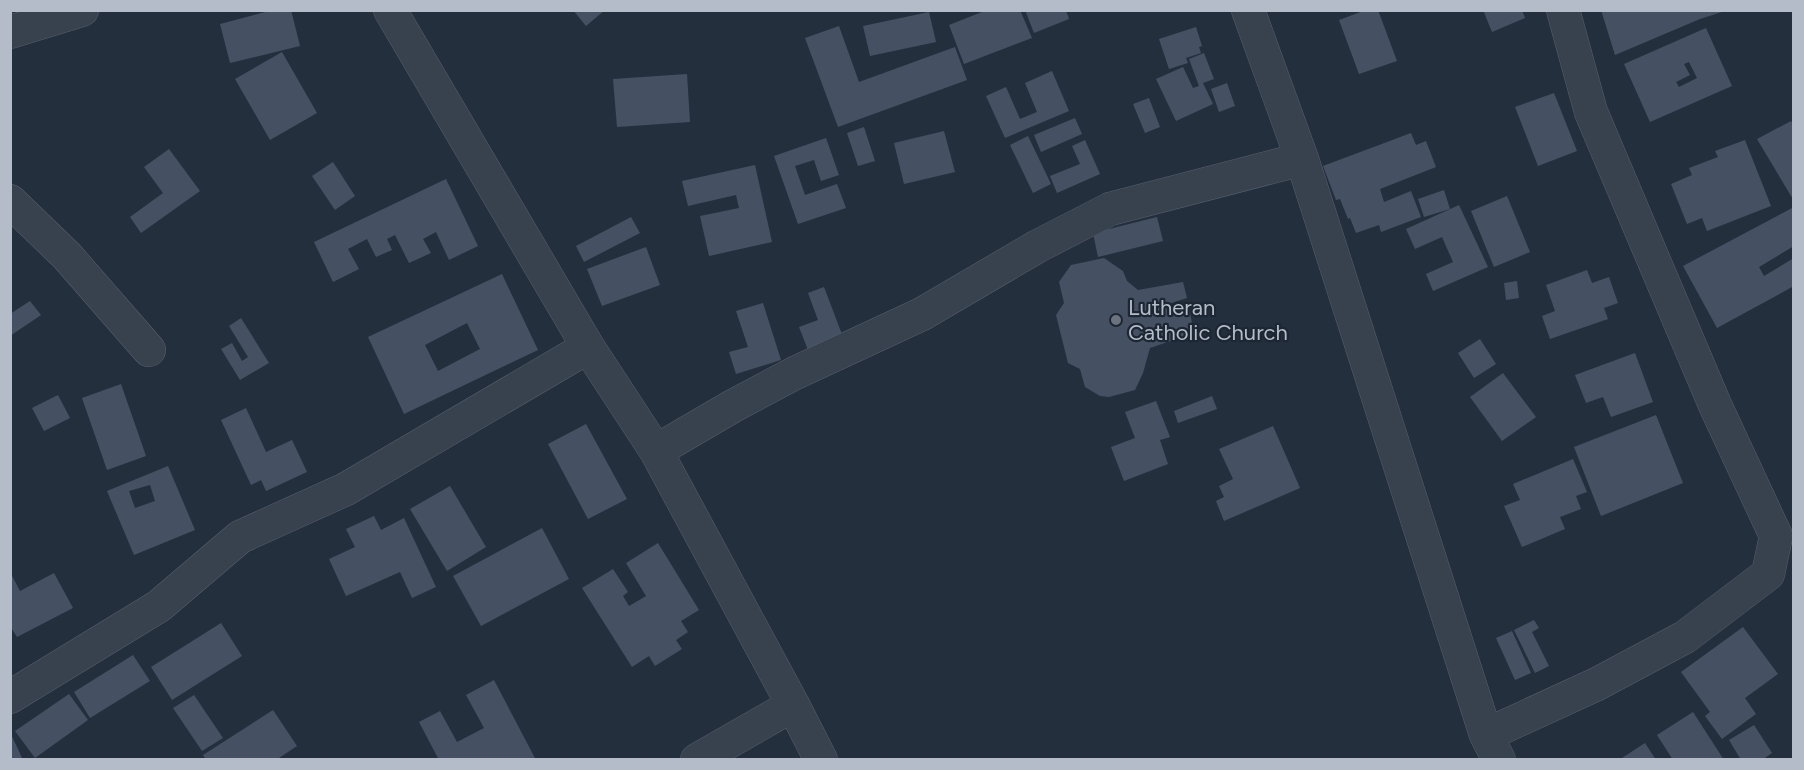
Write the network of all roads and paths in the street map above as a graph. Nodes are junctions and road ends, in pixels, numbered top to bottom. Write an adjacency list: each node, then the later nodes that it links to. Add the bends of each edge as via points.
1 (82, 10): 5 (street)
2 (390, 10): 8 (street)
3 (1248, 10): 6 (street)
4 (1563, 10): 11 (street, via 1591,112 1715,405)
5 (10, 32)
6 (1302, 159): 10 (street, via 1110,209 922,314 795,373); 14 (street)
7 (10, 201): 9 (street, via 67,256)
8 (588, 347): 10 (street); 12 (street, via 346,489 240,537 159,606)
9 (149, 350)
10 (656, 451): 13 (street)
11 (1783, 549): 14 (street, via 1768,574 1685,638 1597,684)
12 (10, 697)
13 (793, 705): 15 (street); 16 (street)
14 (1492, 747)
15 (697, 759)
16 (821, 759)

